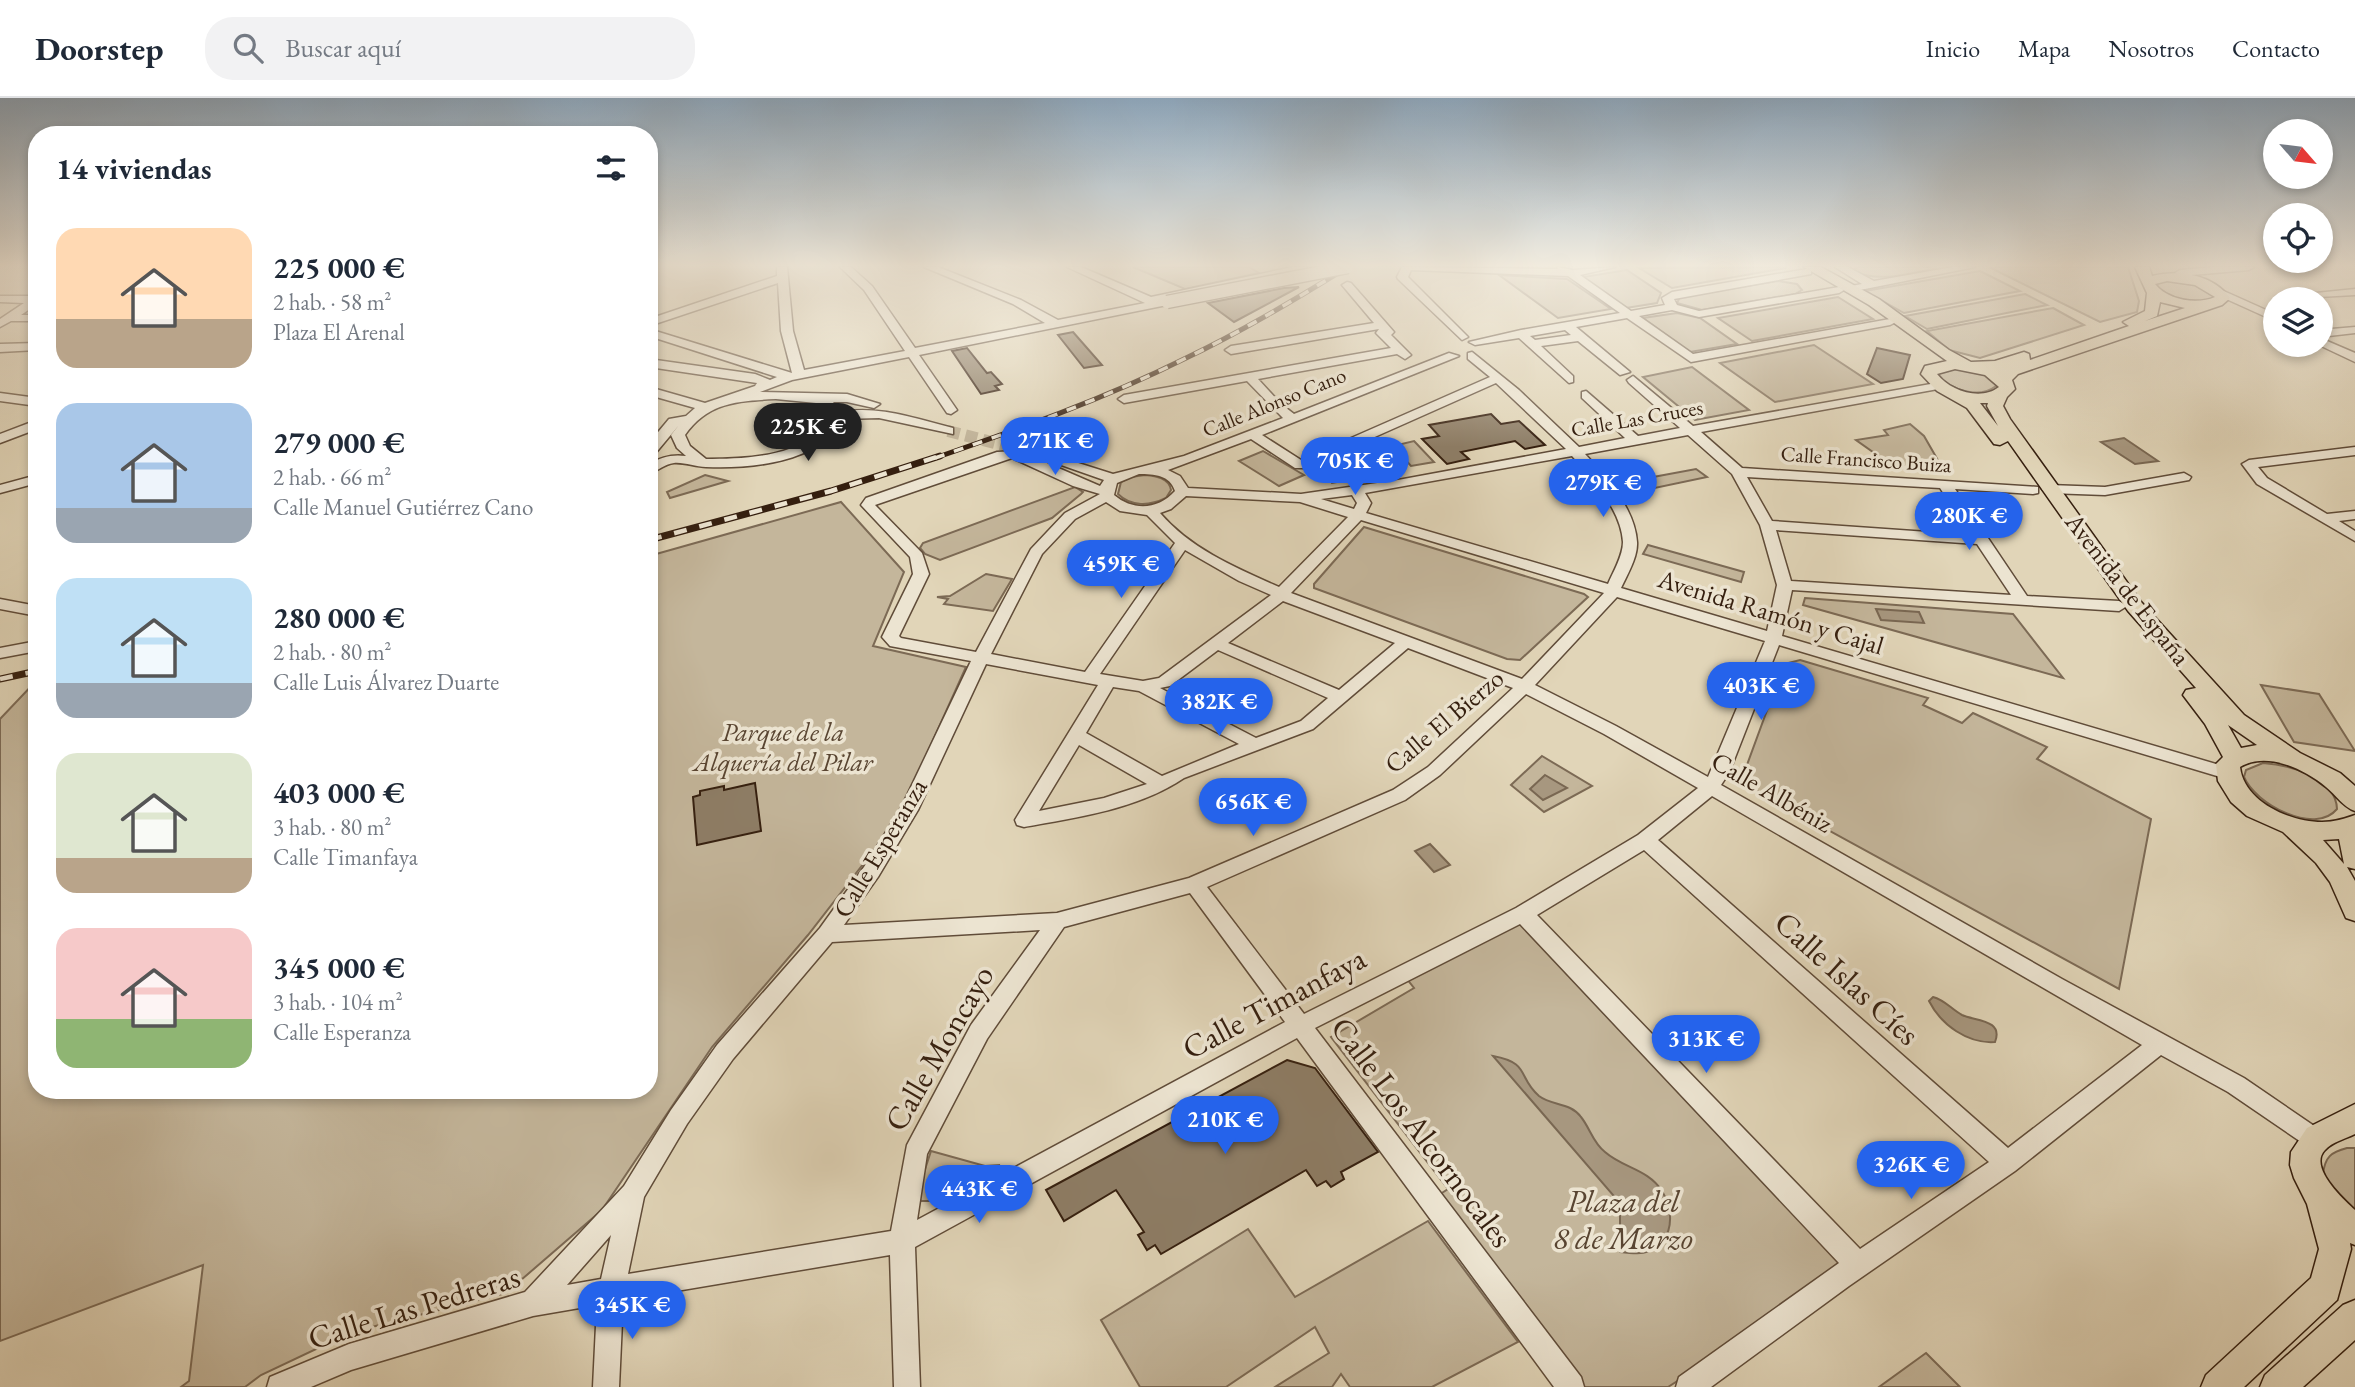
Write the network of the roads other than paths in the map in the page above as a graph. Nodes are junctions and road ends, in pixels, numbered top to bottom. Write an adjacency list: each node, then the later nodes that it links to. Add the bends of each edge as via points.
1 (787, 327): 36 (street)
2 (894, 327): 28 (street)
3 (1040, 327): 28 (street)
4 (1369, 327): 26 (street)
5 (1384, 327): 27 (street, via 1388,332 1382,333)
6 (1442, 327): 22 (street)
7 (1554, 327): 16 (street)
8 (1569, 327): 19 (street)
9 (1647, 327): 10 (street, via 1691,358)
10 (1866, 327)
11 (1895, 327): 32 (main road)
12 (1904, 327): 33 (main road)
13 (2114, 327): 33 (main road, via 1996,366)
14 (2137, 327): 42 (main road, via 2012,372)
15 (2355, 330): 17 (street)
16 (1521, 333): 20 (street); 21 (street)
17 (2333, 333)
18 (658, 335): 36 (street)
19 (1580, 337): 21 (street); 59 (street)
20 (1475, 342): 22 (street); 29 (street, via 1478,350)
21 (1532, 344): 39 (street)
22 (1453, 345): 29 (street, Calle Alonso Cano); 34 (street, Calle Alonso Cano)
23 (28, 346): 25 (street)
24 (2333, 347): 30 (street)
25 (0, 348)
26 (1231, 350)
27 (1400, 351): 34 (street); 37 (street)
28 (911, 352): 35 (street); 53 (street)
29 (1472, 356): 38 (street)
30 (2355, 358)
31 (658, 364): 41 (street, via 755,378 764,381)
32 (1937, 366): 33 (main road); 40 (main road, via 1929,374)
33 (1972, 366): 42 (main road)
34 (1417, 368): 57 (street, Calle Alonso Cano)
35 (814, 373): 36 (street); 47 (street, via 791,385 792,391)
36 (794, 376): 41 (street)
37 (1249, 376): 50 (street); 57 (street)
38 (1498, 379): 61 (street, via 1300,466); 66 (street)
39 (1569, 379)
40 (1938, 385): 44 (main road); 59 (street, Calle Las Cruces)
41 (760, 387): 51 (street)
42 (2001, 388): 44 (main road, via 1980,398); 80 (main road, Avenida de España, via 1995,406)
43 (658, 394): 52 (street)
44 (1957, 394): 80 (main road, Avenida de España, via 1986,419)
45 (1586, 395): 63 (street)
46 (0, 397): 48 (street)
47 (803, 397): 49 (street); 51 (street)
48 (28, 399)
49 (819, 399): 55 (street); 56 (street, via 847,398)
50 (1124, 399)
51 (722, 403): 52 (street)
52 (705, 407): 54 (street)
53 (951, 410)
54 (692, 415): 64 (street, via 674,422); 70 (street, via 678,435 684,448)
55 (837, 416): 60 (street, via 871,412); 70 (street, via 816,441 778,456)
56 (929, 416)
57 (1292, 418): 61 (street, Calle Alonso Cano)
58 (28, 428): 62 (street)
59 (1689, 430): 63 (street, Calle Las Cruces); 72 (street)
60 (948, 431)
61 (1251, 434): 68 (street, Calle Alonso Cano)
62 (0, 439)
63 (1633, 439): 66 (street, Calle Las Cruces)
64 (658, 441)
65 (1007, 446): 79 (street, via 1094,470)
66 (1576, 451): 76 (street, Calle Las Cruces); 94 (street, via 1613,494 1630,543)
67 (2355, 451): 87 (street, via 2249,464 2262,481)
68 (1189, 459): 71 (street, Calle Alonso Cano); 74 (street, Calle Alonso Cano)
69 (658, 463): 70 (street, via 676,458)
70 (703, 463)
71 (1153, 470): 74 (street); 79 (street, Calle Alonso Cano, via 1129,471)
72 (1738, 472): 77 (street, Calle Francisco Buiza); 89 (street)
73 (2184, 477): 80 (street, Calle Francisco Buiza, via 2105,491)
74 (1175, 478): 82 (street)
75 (28, 481): 78 (street)
76 (1398, 484): 81 (street, Calle Las Cruces); 88 (street, via 1373,496 1373,510)
77 (1945, 485): 80 (street, Calle Francisco Buiza); 91 (street)
78 (0, 489)
79 (1108, 489): 84 (street, via 1123,508); 105 (street, Calle Esperanza, via 1070,516 1036,552); 105 (street, via 1078,483 1014,454 1002,454 871,500 868,505 917,556 921,574 890,637 896,642)
80 (2041, 489): 98 (main road, Avenida de España); 113 (main road, Avenida de España, via 2135,607 2236,720)
81 (1356, 490): 83 (street, Calle Las Cruces); 85 (street, via 1364,503)
82 (1182, 492): 83 (street); 84 (street, via 1176,501)
83 (1301, 498): 85 (street, Avenida Ramón y Cajal)
84 (1150, 510): 92 (street, Calle Albéniz, via 1158,525)
85 (1358, 515): 88 (street, Avenida Ramón y Cajal); 95 (street)
86 (2355, 515): 87 (street)
87 (2324, 519): 90 (street)
88 (1388, 522): 94 (street, Avenida Ramón y Cajal)
89 (1767, 524): 91 (street); 93 (street)
90 (2355, 537)
91 (1982, 540): 96 (street)
92 (1182, 543): 95 (street, Calle Albéniz); 106 (street)
93 (1786, 585): 96 (street); 100 (street, Calle Timanfaya)
94 (1614, 590): 100 (street, Avenida Ramón y Cajal); 108 (street, Calle El Bierzo)
95 (1281, 594): 101 (street, Calle Albéniz); 102 (street)
96 (2022, 600): 98 (street)
97 (0, 604): 99 (street)
98 (2119, 606): 114 (main road, Avenida de España, via 2214,720)
99 (28, 609)
100 (1774, 638): 114 (street, Avenida Ramón y Cajal); 116 (street, Calle Timanfaya, via 1720,773)
101 (1407, 641): 108 (street, Calle Albéniz); 110 (street)
102 (1217, 644): 109 (street, via 1164,682); 110 (street)
103 (28, 648): 104 (street)
104 (0, 653)
105 (982, 656): 106 (street); 126 (street, Calle Esperanza, via 909,810)
106 (1090, 677): 107 (street)
107 (1109, 681): 109 (street); 111 (street)
108 (1526, 685): 116 (street, Calle Albéniz); 122 (street, Calle El Bierzo, via 1434,771 1399,794)
109 (1143, 686): 112 (street)
110 (1341, 696): 112 (street, via 1307,725)
111 (1075, 735): 115 (street); 115 (street, via 1024,820)
112 (1255, 745): 115 (street, via 1178,774)
113 (2292, 759): 114 (main road, via 2259,753); 117 (main road, via 2333,779)
114 (2231, 765): 118 (main road, Avenida de España, via 2239,795)
115 (1164, 785)
116 (1710, 787): 120 (street, Calle Timanfaya); 128 (street, Calle Albéniz)
117 (2355, 802)
118 (2287, 825): 119 (main road, via 2323,832); 123 (main road, via 2322,850 2345,881)
119 (2352, 827): 121 (main road)
120 (1645, 840): 124 (street, Calle Timanfaya); 131 (street, Calle Islas Cíes)
121 (2355, 860)
122 (1194, 884): 125 (street, Calle El Bierzo); 127 (street, Calle Los Alcornocales)
123 (2355, 911)
124 (1522, 914): 127 (street, Calle Timanfaya); 136 (street)
125 (1057, 921): 126 (street, Calle El Bierzo); 135 (street, Calle Moncayo, via 979,1032 915,1153)
126 (827, 934): 132 (street, Calle Esperanza, via 725,1052)
127 (1301, 1025): 135 (street, Calle Timanfaya); 143 (street, Calle Los Alcornocales)
128 (2159, 1044): 130 (street, Calle Albéniz); 131 (street)
129 (2355, 1117): 130 (main road)
130 (2333, 1134): 133 (main road, via 2307,1149 2310,1180)
131 (2007, 1163): 136 (street)
132 (633, 1194): 137 (street, Calle Esperanza); 138 (street, Calle Esperanza)
133 (2322, 1199): 134 (main road); 145 (main road, via 2335,1249 2325,1288)
134 (2355, 1230)
135 (902, 1241): 137 (street, Calle Timanfaya); 142 (street, Calle Moncayo)
136 (1858, 1265): 144 (street)
137 (611, 1292): 138 (street, Calle Las Pedreras); 141 (street, Calle Esperanza)
138 (533, 1303): 140 (street, Calle Las Pedreras, via 349,1357)
139 (2355, 1317): 146 (main road)
140 (280, 1387)
141 (606, 1387)
142 (907, 1387)
143 (1571, 1387)
144 (1689, 1387)
145 (2218, 1387)
146 (2277, 1387)

